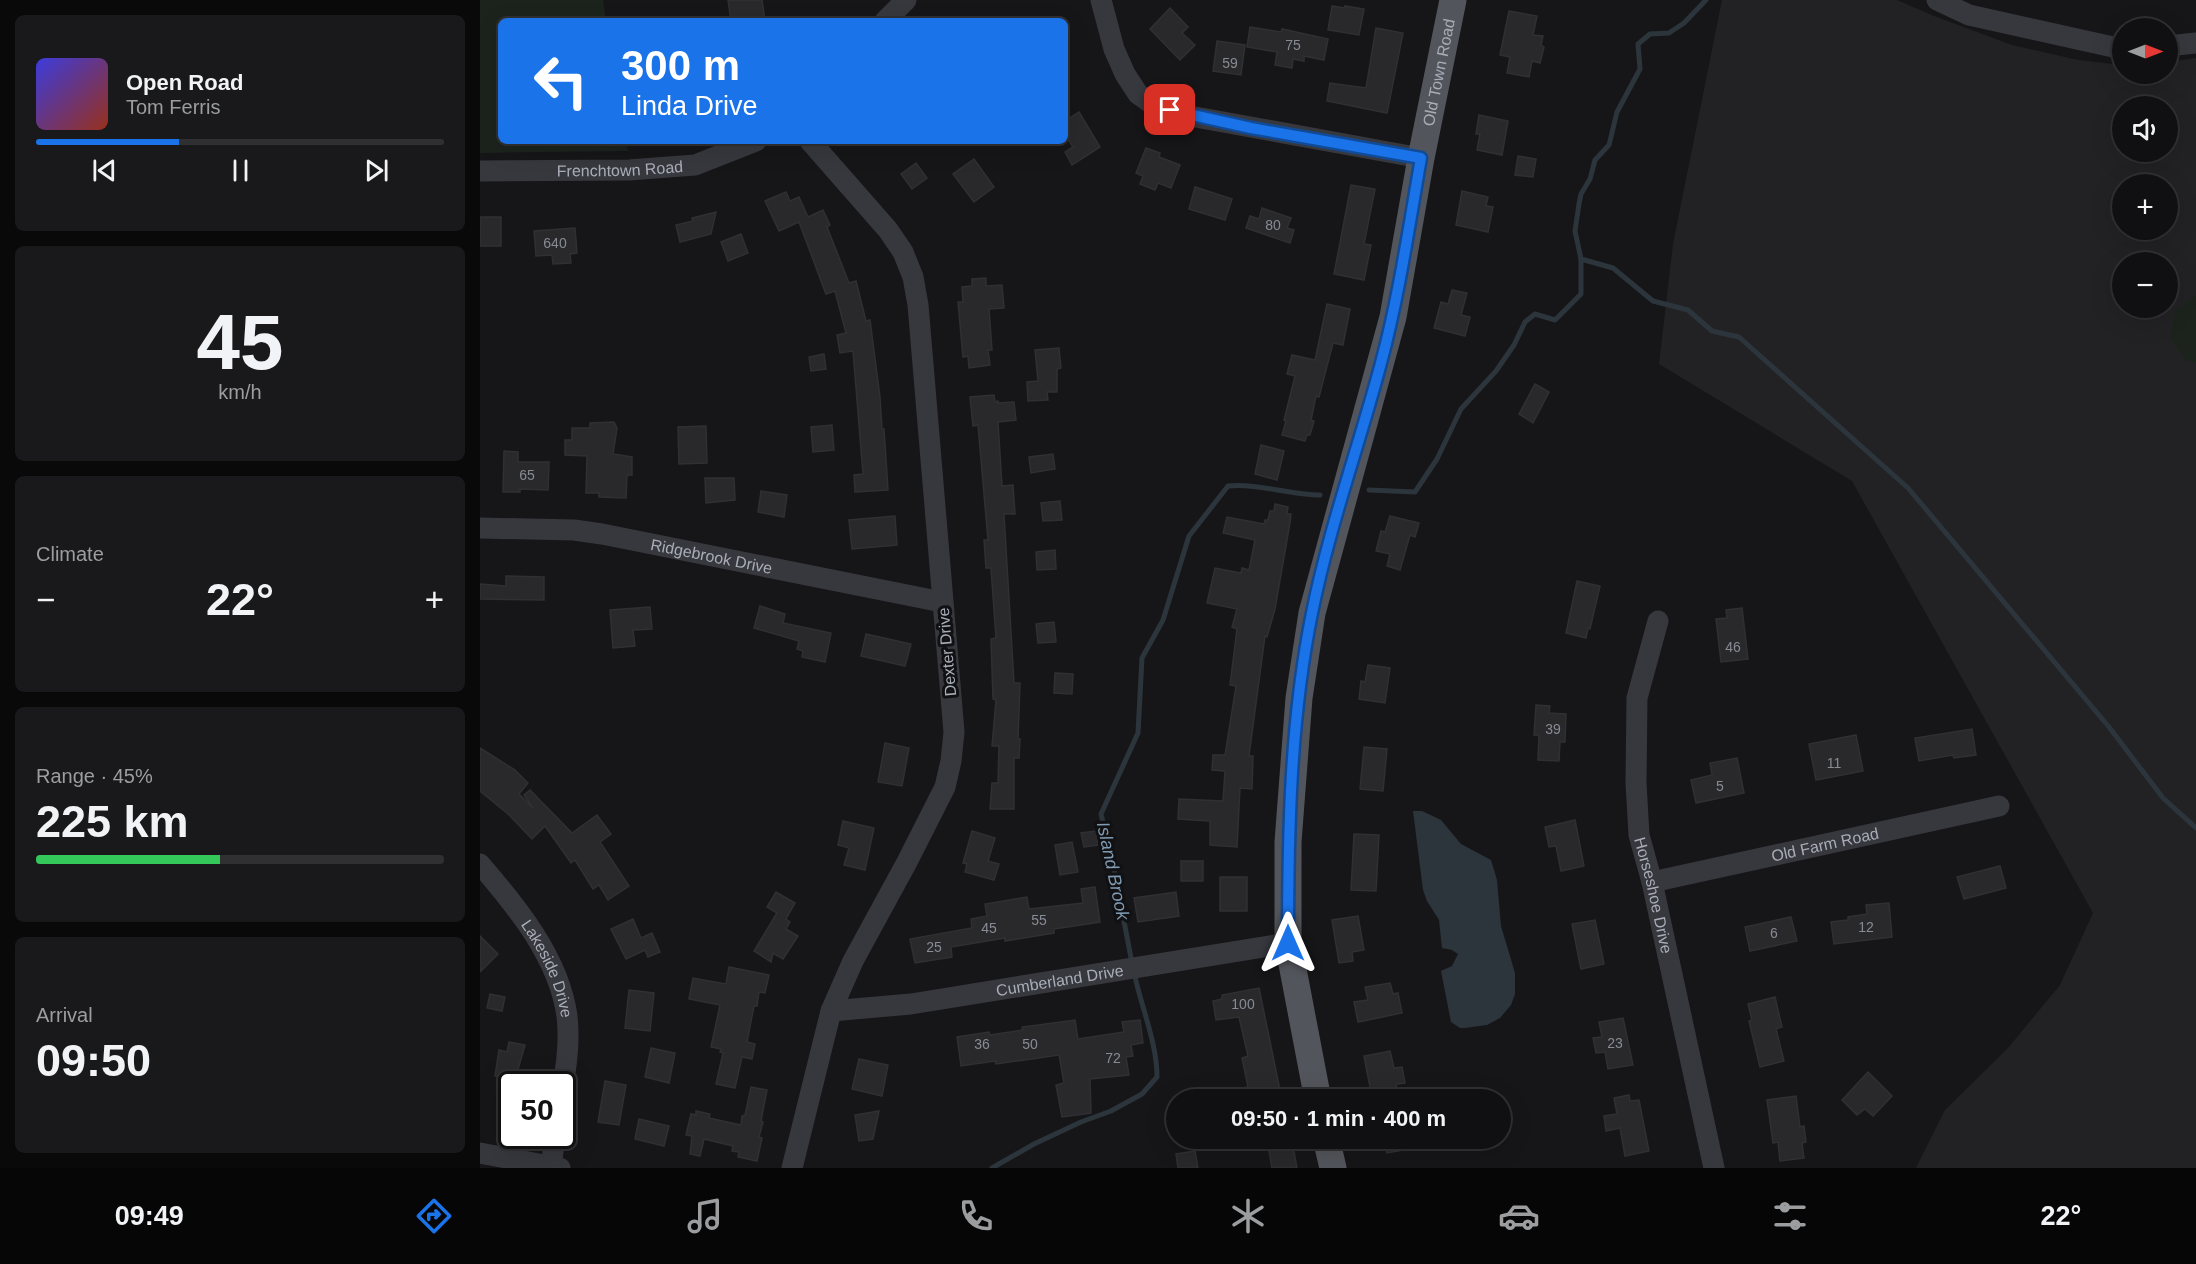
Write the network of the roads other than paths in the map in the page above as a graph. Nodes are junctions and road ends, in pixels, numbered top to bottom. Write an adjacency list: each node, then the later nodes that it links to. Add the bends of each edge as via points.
1 (906, 0): 5 (street)
2 (1101, 0): 11 (street, via 1125,74 1138,94 1152,104 1190,116)
3 (1453, 0): 11 (main road, Old Town Road)
4 (1937, 0): 8 (street, via 1969,15)
5 (888, 18)
6 (2196, 43): 7 (street)
7 (2178, 45)
8 (2112, 47)
9 (748, 144): 12 (street, Frenchtown Road, via 695,165 628,170)
10 (813, 144): 14 (street, Dexter Drive, via 888,230 903,252 913,278)
11 (1421, 158): 19 (main road, Old Town Road, via 1390,328 1312,613 1297,720 1288,842)
12 (480, 171)
13 (480, 528): 14 (street, Ridgebrook Drive, via 602,534)
14 (942, 602): 20 (street, Dexter Drive, via 954,732 945,787)
15 (1658, 621): 18 (street, Horseshoe Drive, via 1637,698 1640,835)
16 (1999, 806): 18 (street, Old Farm Road)
17 (480, 864): 21 (street, Lakeside Drive, via 531,928 561,990 567,1015)
18 (1652, 882): 29 (street, Horseshoe Drive)
19 (1288, 943): 20 (street, Cumberland Drive, via 911,1004); 22 (main road, Old Town Road)
20 (831, 1011): 27 (street, Dexter Drive)
21 (566, 1071)
22 (1316, 1089)
23 (554, 1149): 26 (street)
24 (1329, 1149): 28 (main road)
25 (480, 1153): 26 (street)
26 (553, 1167)
27 (792, 1168)
28 (1333, 1168)
29 (1714, 1168)

